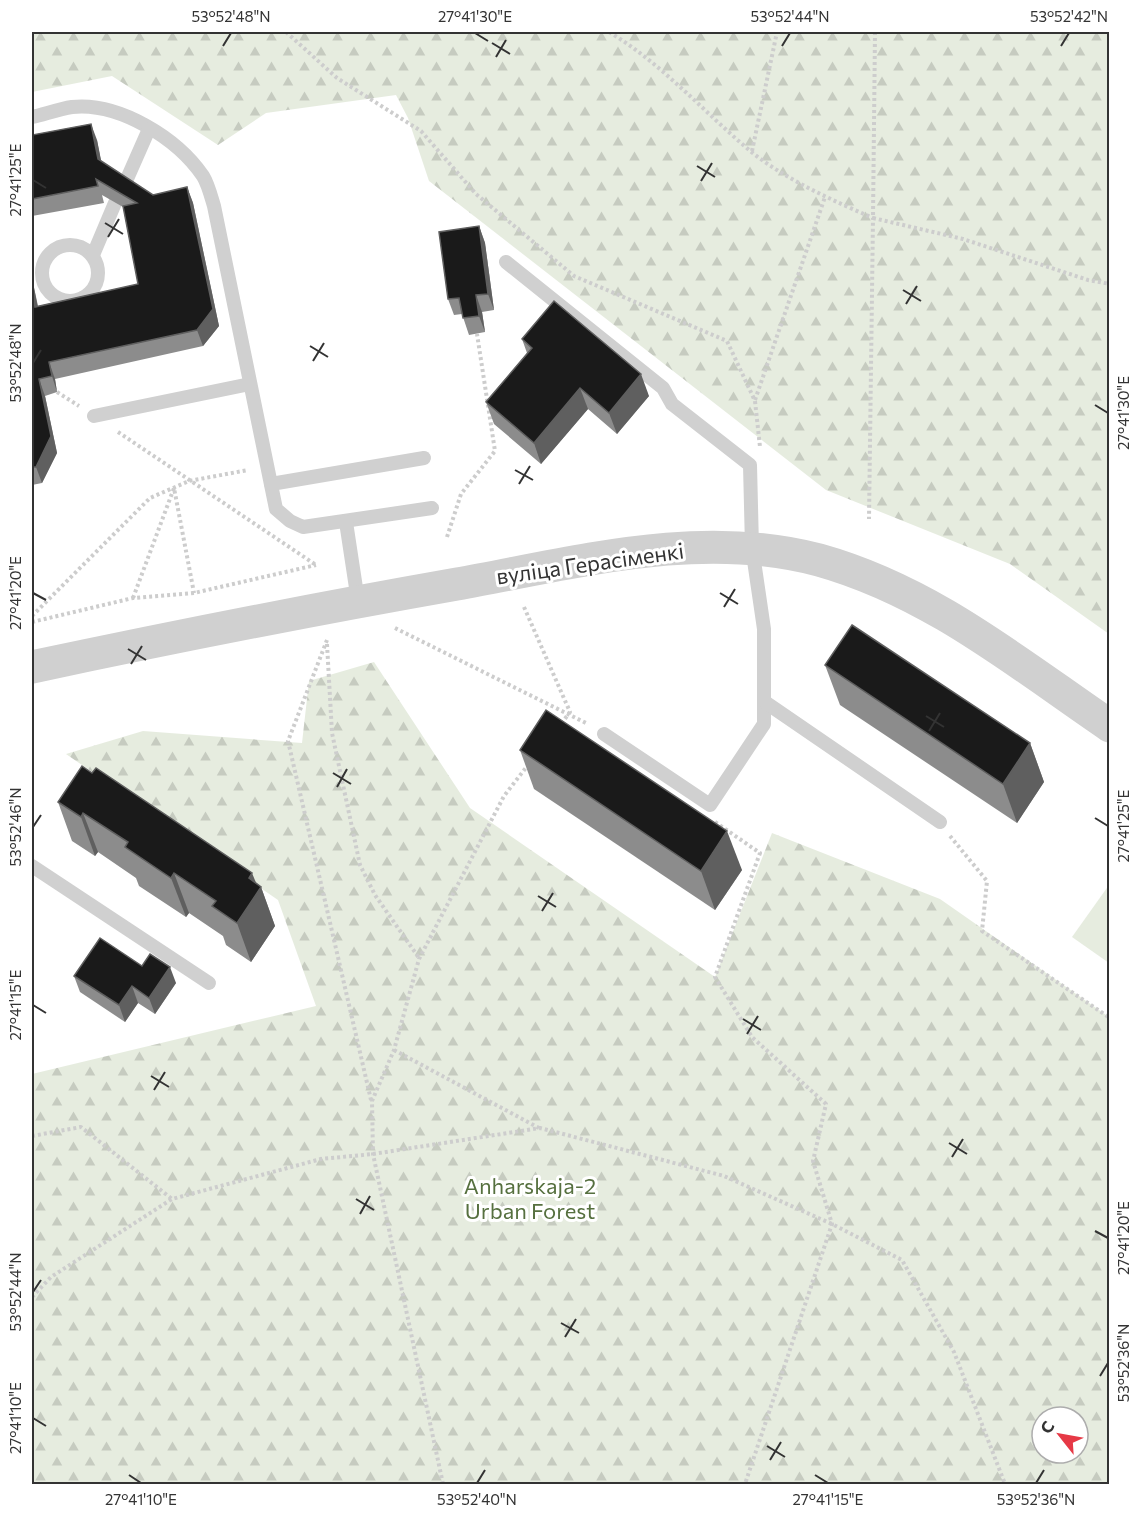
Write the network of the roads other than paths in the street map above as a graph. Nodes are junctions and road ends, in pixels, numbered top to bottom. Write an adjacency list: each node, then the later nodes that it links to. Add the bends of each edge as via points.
1 (32, 117): 2 (lane, via 73,107 110,110)
2 (149, 129): 3 (lane); 7 (lane, via 182,151 204,177 214,206)
3 (123, 188)
4 (115, 203): 5 (lane)
5 (93, 255): 5 (lane, via 77,245 51,252 42,269 52,294 69,301 93,290 98,272)
6 (506, 262): 13 (lane, via 663,388 672,404 750,465)
7 (250, 384): 8 (lane); 10 (lane)
8 (94, 416)
9 (424, 458): 10 (lane)
10 (271, 484): 12 (lane, via 276,509 290,521 303,527)
11 (432, 508): 12 (lane)
12 (346, 522): 14 (lane)
13 (752, 548): 14 (street, вуліца Герасіменкі, via 659,549); 16 (lane, via 764,629); 17 (street, вуліца Герасіменкі, via 817,560 912,595 951,617)
14 (358, 601): 15 (street, вуліца Герасіменкі)
15 (32, 667)
16 (765, 702): 18 (lane, via 764,724 710,805); 19 (lane)
17 (1110, 726)
18 (604, 734)
19 (940, 822)
20 (32, 866): 21 (lane)
21 (209, 983)

